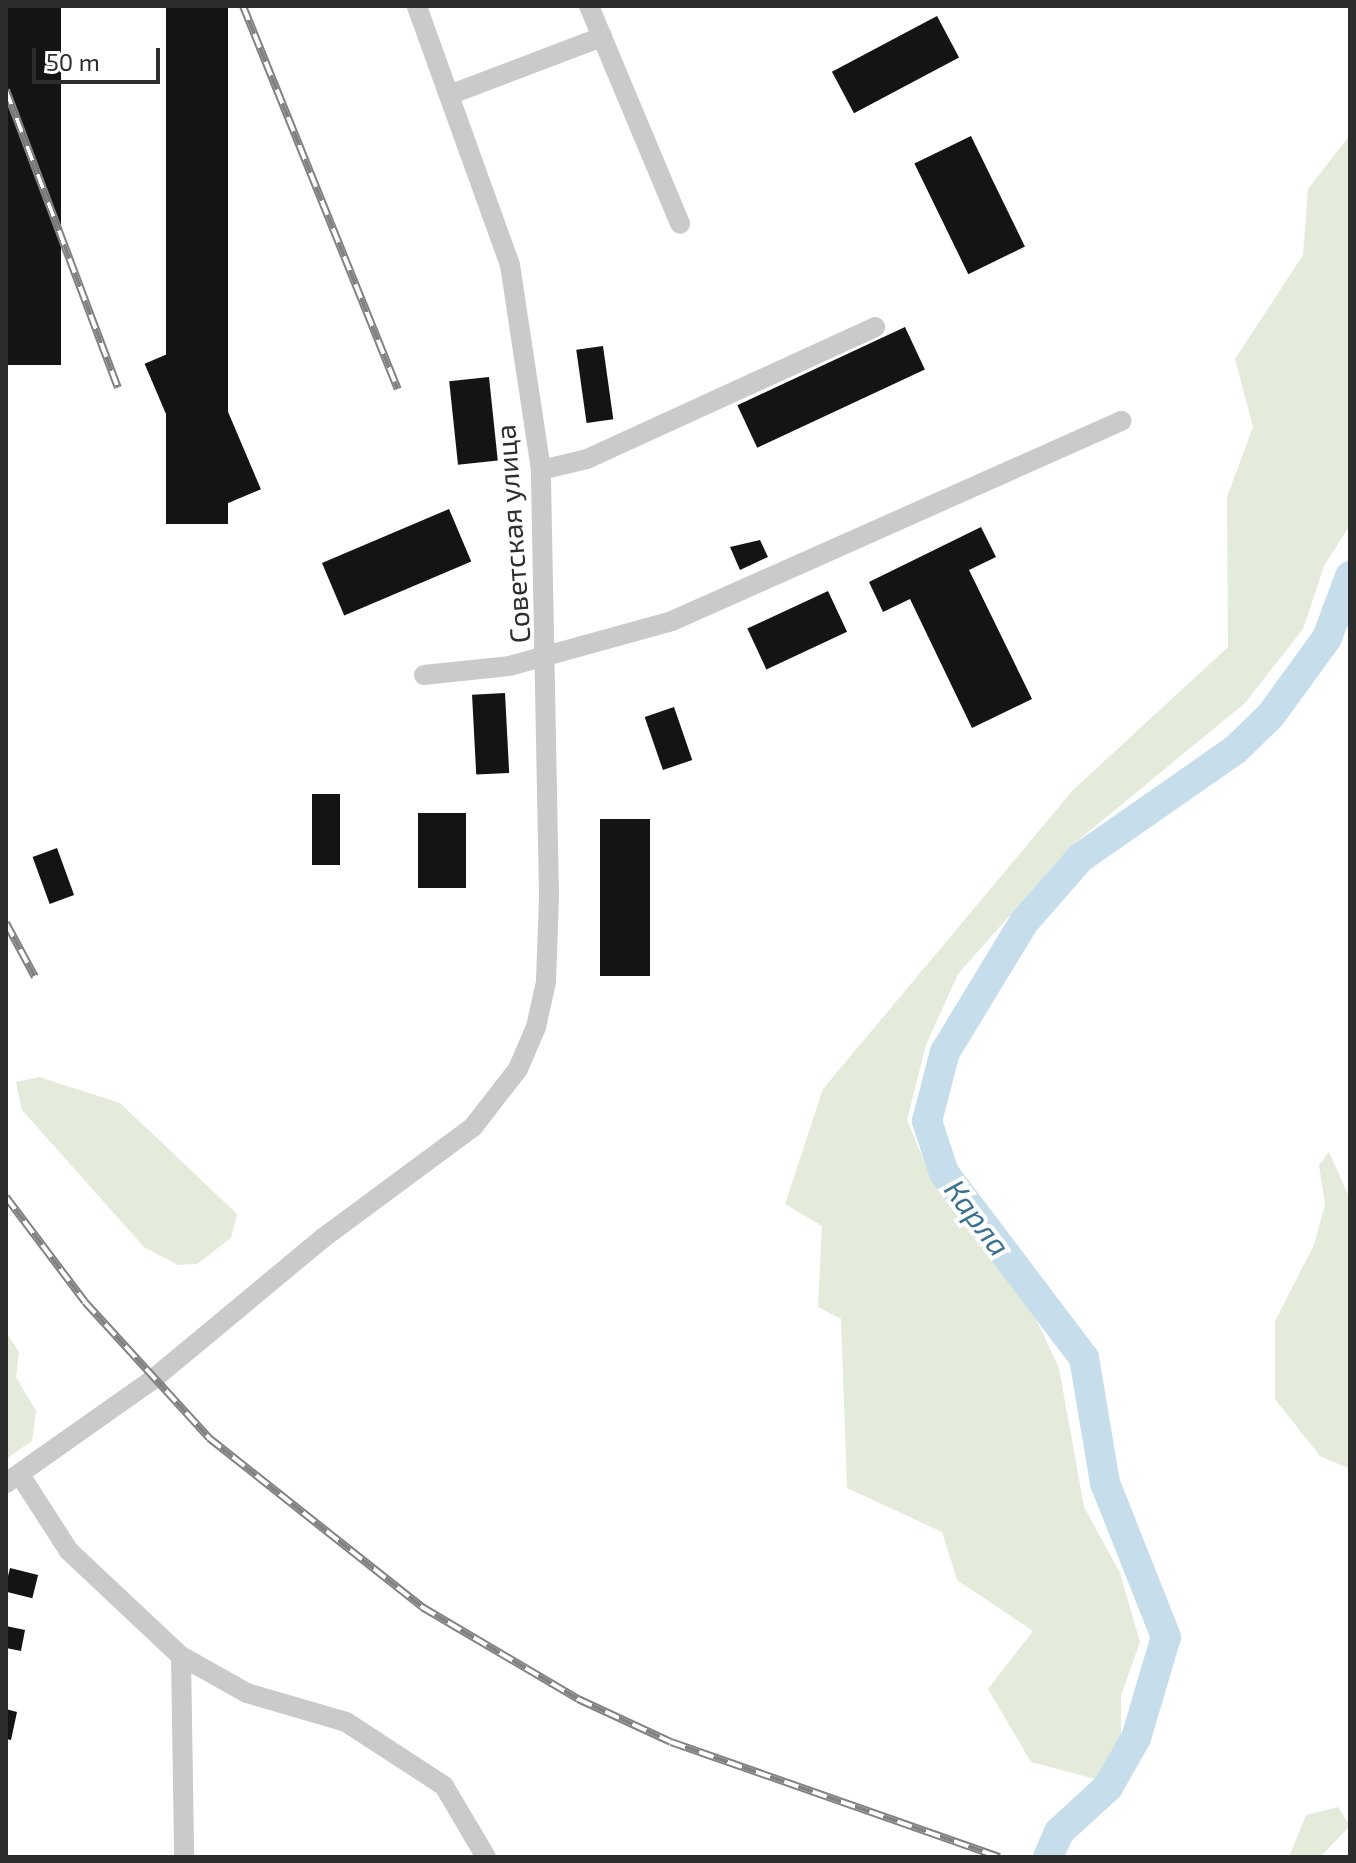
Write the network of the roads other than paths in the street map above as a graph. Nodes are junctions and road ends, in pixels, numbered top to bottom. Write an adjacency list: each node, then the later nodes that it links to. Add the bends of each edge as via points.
1 (417, 6): 4 (street, Советская улица)
2 (589, 6): 3 (street)
3 (602, 37): 4 (street); 5 (street)
4 (449, 95): 8 (street, Советская улица, via 510,265)
5 (680, 224)
6 (875, 327): 8 (street, via 587,459)
7 (1122, 421): 9 (street, via 672,621)
8 (541, 470): 9 (street, Советская улица)
9 (548, 650): 10 (street, via 509,666); 11 (street, Советская улица, via 546,982 536,1027 518,1069 473,1127)
10 (424, 675)
11 (13, 1479): 12 (street, via 69,1551)
12 (181, 1656): 13 (street); 14 (street, via 247,1693 346,1722 444,1786)
13 (184, 1857)
14 (486, 1857)

